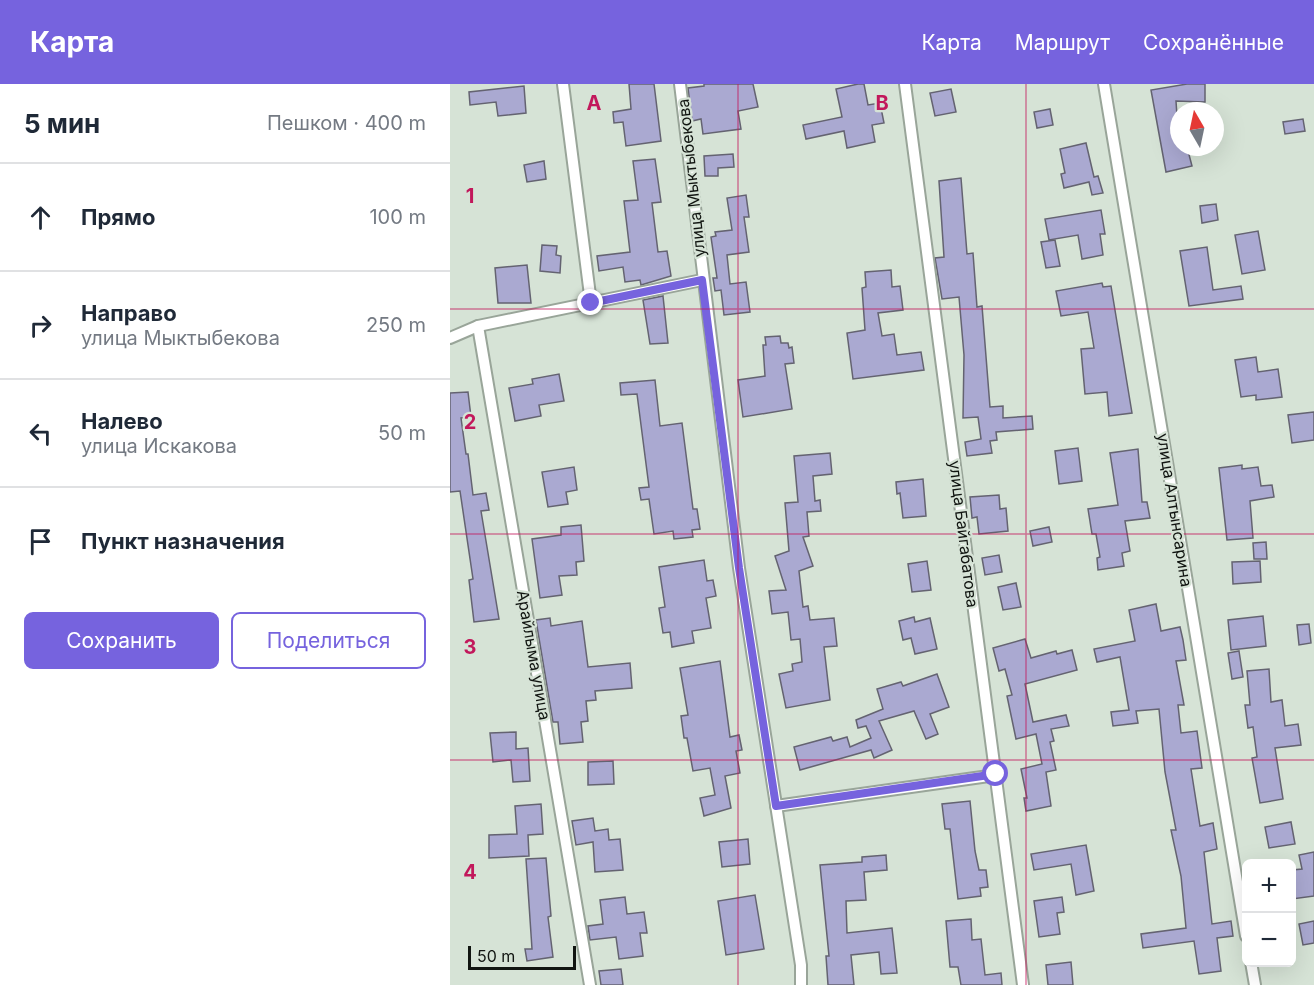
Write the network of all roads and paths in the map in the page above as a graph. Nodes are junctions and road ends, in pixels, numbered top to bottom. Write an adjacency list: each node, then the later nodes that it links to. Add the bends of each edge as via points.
1 (564, 84): 6 (street)
2 (680, 84): 5 (street, улица Мыктыбекова)
3 (905, 84): 9 (street, улица Байгабатова)
4 (1104, 84): 11 (street, улица Алтынсарина)
5 (702, 280): 6 (street); 10 (street, улица Мыктыбекова, via 739,568)
6 (591, 303): 7 (street)
7 (478, 326): 8 (street); 13 (street, Арайлыма улица)
8 (450, 338)
9 (996, 774): 10 (street); 15 (street, улица Байгабатова)
10 (776, 806): 14 (street, улица Мыктыбекова)
11 (1242, 913)
12 (1252, 967): 16 (street)
13 (590, 985)
14 (801, 985)
15 (1023, 985)
16 (1255, 985)

